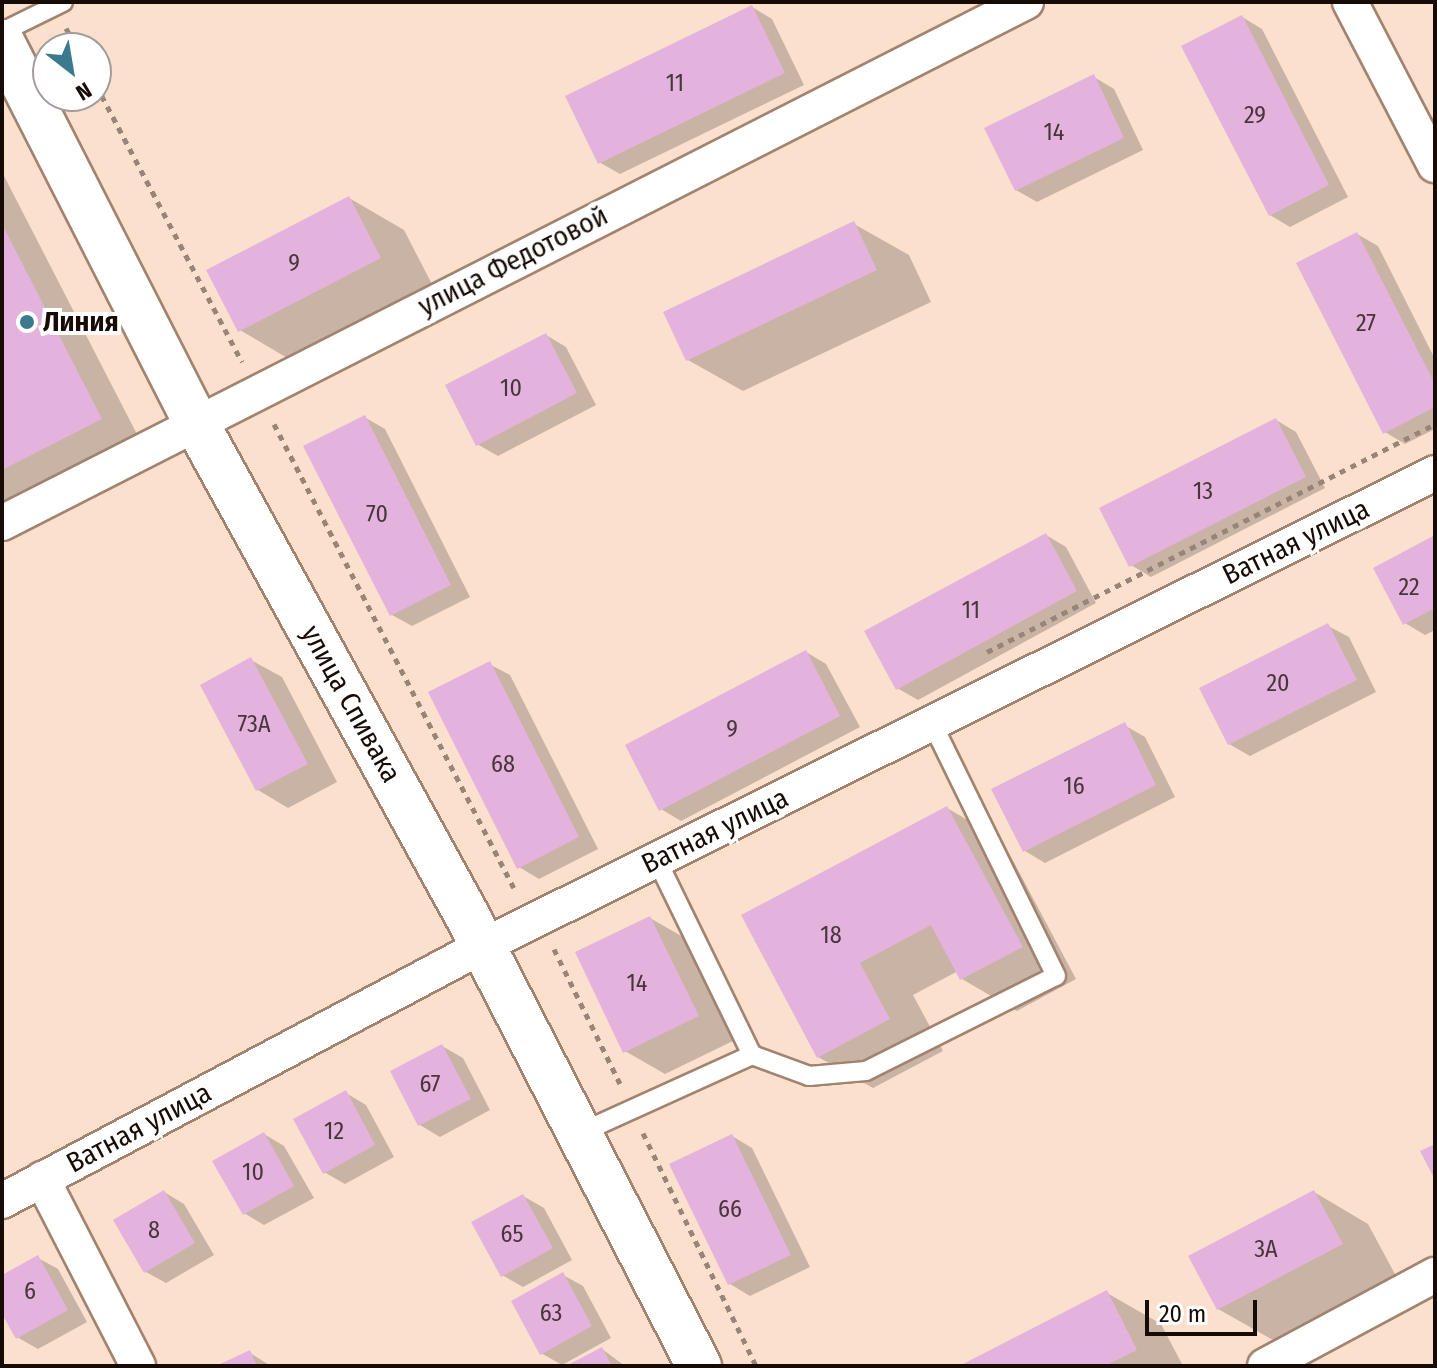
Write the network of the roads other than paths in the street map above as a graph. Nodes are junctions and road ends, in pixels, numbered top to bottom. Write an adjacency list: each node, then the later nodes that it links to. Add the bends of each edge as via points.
1 (63, 2): 4 (lane)
2 (1026, 2): 7 (street, улица Федотовой)
3 (1350, 2): 6 (street)
4 (2, 32)
5 (2, 42): 7 (street, улица Спивака)
6 (1435, 165)
7 (195, 421): 9 (street, улица Федотовой); 12 (street, улица Спивака)
8 (1435, 473): 10 (street, Ватная улица)
9 (2, 523)
10 (932, 723): 11 (street, Ватная улица); 13 (lane, via 1056,976 866,1071 809,1076)
11 (657, 860): 12 (street, Ватная улица); 13 (lane)
12 (481, 947): 14 (street, улица Спивака); 15 (street, Ватная улица)
13 (752, 1055): 14 (lane)
14 (578, 1134): 19 (street, улица Спивака)
15 (42, 1179): 16 (street, Ватная улица); 18 (street)
16 (2, 1201)
17 (1435, 1275): 20 (street)
18 (138, 1366)
19 (699, 1366)
20 (1265, 1366)

